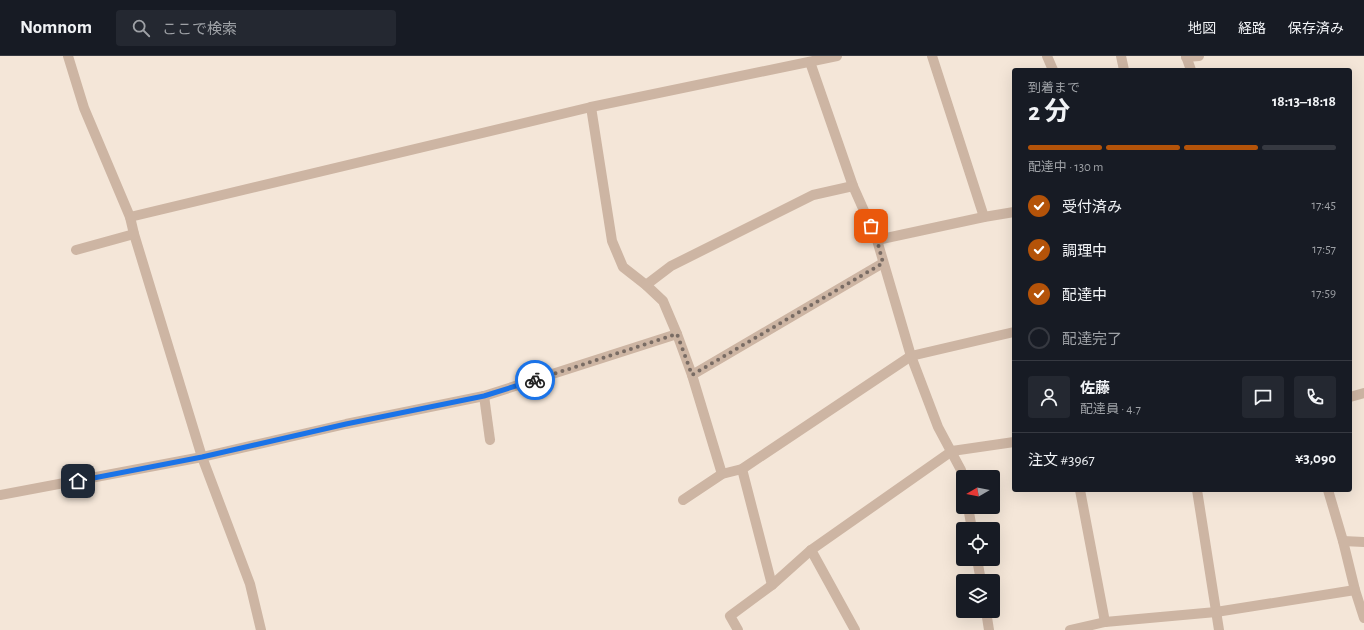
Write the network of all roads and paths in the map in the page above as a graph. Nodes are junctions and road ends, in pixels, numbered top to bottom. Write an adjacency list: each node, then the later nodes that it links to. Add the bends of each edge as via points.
1 (68, 56): 16 (street, via 84,108)
2 (837, 56): 9 (street)
3 (932, 56): 17 (street)
4 (1048, 56): 10 (street)
5 (1121, 56): 11 (street)
6 (1199, 56): 7 (street)
7 (1186, 57): 12 (street)
8 (792, 61): 9 (street); 13 (street)
9 (810, 62): 14 (street)
10 (1052, 68)
11 (1124, 68)
12 (1190, 68)
13 (591, 107): 16 (street); 22 (street, via 612,241 623,267)
14 (853, 186): 19 (street); 22 (street, via 813,195 671,266)
15 (1012, 212): 17 (street)
16 (130, 217): 18 (street)
17 (984, 217): 19 (street)
18 (134, 234): 20 (street); 33 (street)
19 (877, 240): 21 (street)
20 (76, 250)
21 (883, 263): 25 (street); 26 (street)
22 (646, 285): 24 (street, via 663,301)
23 (1012, 332): 25 (street)
24 (677, 334): 26 (street); 28 (street)
25 (911, 356): 32 (street, via 938,427); 34 (street)
26 (692, 375): 36 (street)
27 (1364, 393): 29 (street)
28 (484, 396): 30 (street); 33 (street)
29 (1352, 396)
30 (490, 440)
31 (1012, 442): 32 (street)
32 (952, 450): 35 (street); 44 (street)
33 (202, 457): 40 (street); 51 (street, via 250,584)
34 (742, 468): 36 (street); 45 (street)
35 (961, 470)
36 (722, 474): 41 (street)
37 (1080, 492): 50 (street)
38 (1197, 492): 47 (street)
39 (1329, 492): 42 (street)
40 (0, 495)
41 (683, 500)
42 (1343, 541): 43 (street); 46 (street)
43 (1364, 542)
44 (811, 550): 45 (street); 53 (street)
45 (772, 585): 52 (street, via 730,616)
46 (1355, 590): 47 (street); 49 (street)
47 (1216, 612): 50 (street); 56 (street)
48 (987, 618): 54 (street)
49 (1364, 618)
50 (1104, 622): 55 (street)
51 (261, 630)
52 (738, 630)
53 (855, 630)
54 (989, 630)
55 (1070, 630)
56 (1219, 630)

